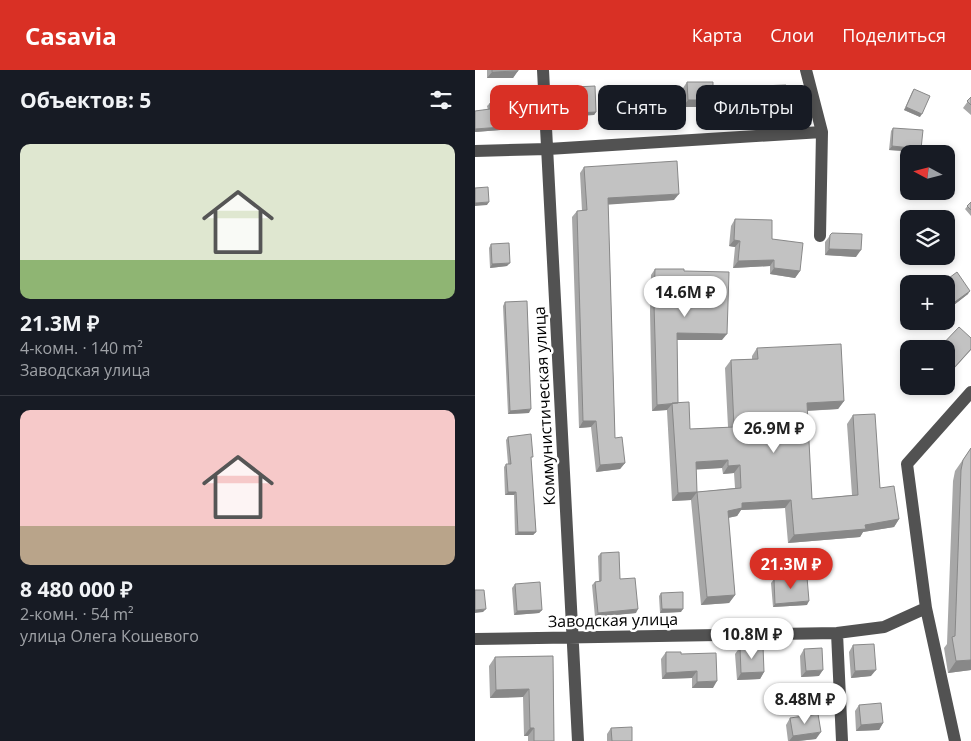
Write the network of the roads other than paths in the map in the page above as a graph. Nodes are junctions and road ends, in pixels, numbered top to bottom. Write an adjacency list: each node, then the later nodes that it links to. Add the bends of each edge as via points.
1 (543, 70): 4 (street, Коммунистическая улица)
2 (805, 70): 3 (street)
3 (822, 132): 4 (street); 6 (street)
4 (548, 149): 5 (street); 10 (street, Коммунистическая улица)
5 (475, 151)
6 (820, 236)
7 (971, 392): 8 (street, via 907,464)
8 (926, 608): 9 (street, Заводская улица, via 884,627); 14 (street)
9 (837, 632): 10 (street, Заводская улица); 13 (street)
10 (572, 637): 11 (street, Заводская улица); 12 (street, Коммунистическая улица)
11 (475, 639)
12 (578, 741)
13 (842, 741)
14 (955, 741)

